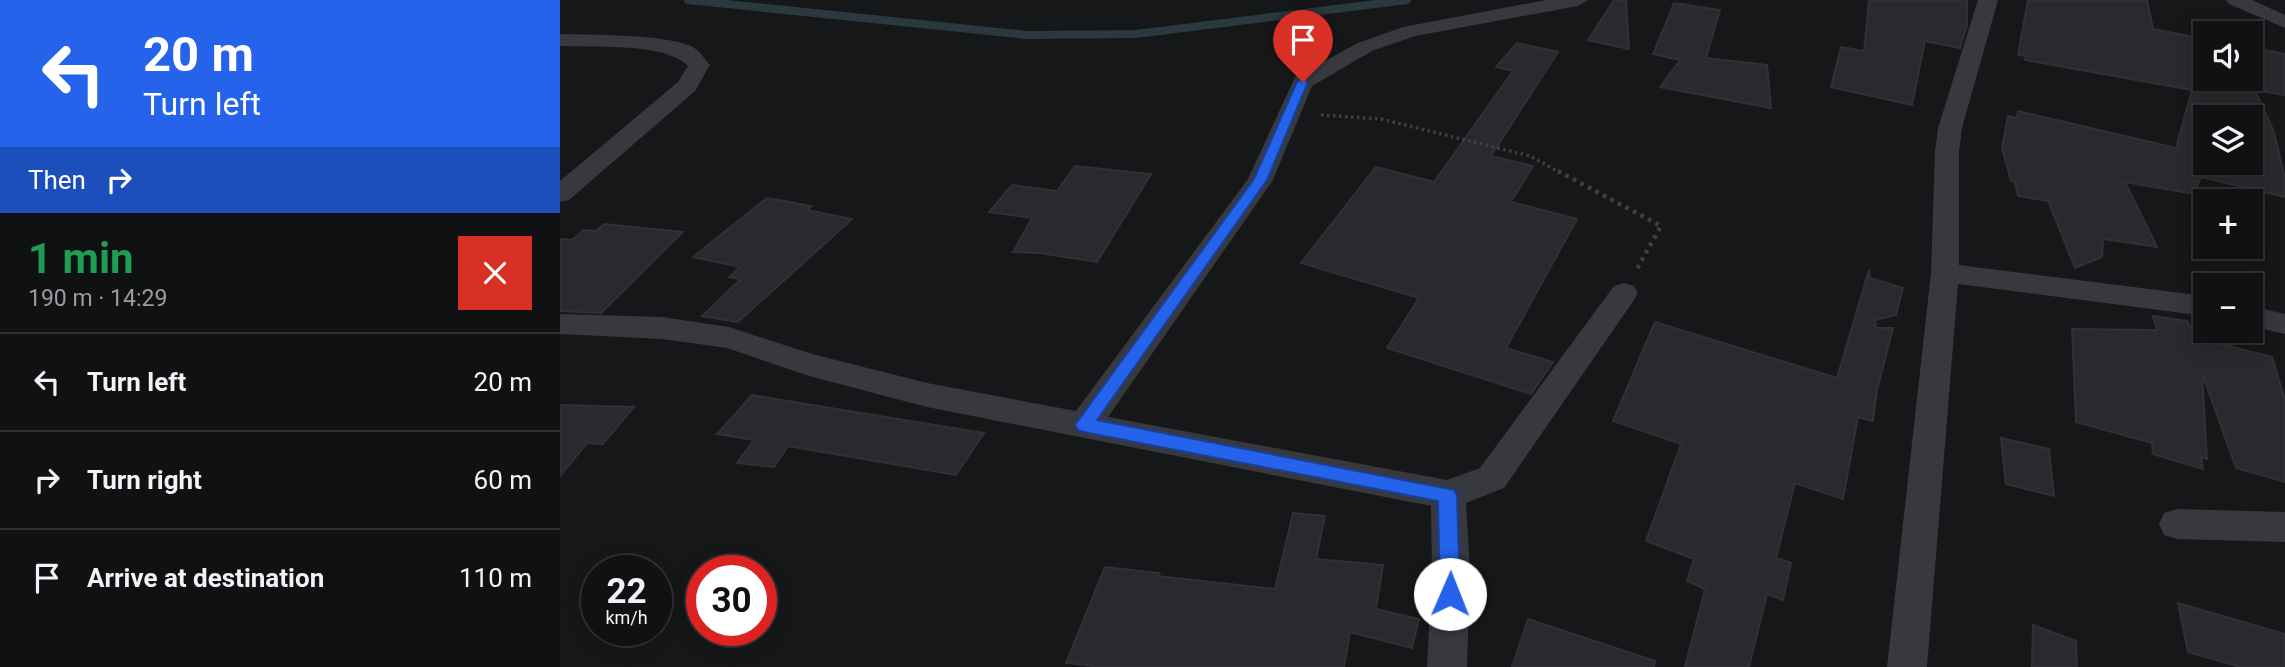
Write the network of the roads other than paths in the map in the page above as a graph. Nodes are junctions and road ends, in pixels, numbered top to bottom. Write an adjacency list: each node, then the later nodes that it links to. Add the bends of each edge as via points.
1 (1578, 0): 13 (street, via 1410,31 1365,47 1303,82 1260,180)
2 (1989, 0): 7 (street, via 1948,140)
3 (2236, 0): 4 (street)
4 (2285, 22)
5 (560, 40): 6 (street, via 685,51 699,65 687,86)
6 (560, 194)
7 (1945, 273): 9 (street); 18 (street)
8 (1625, 293): 14 (street, via 1492,478)
9 (2193, 304)
10 (2263, 319): 12 (street)
11 (560, 324): 13 (street, via 662,328 729,338 809,365 927,395)
12 (2285, 324)
13 (1084, 425): 14 (street)
14 (1448, 495): 17 (street)
15 (2177, 524): 16 (street)
16 (2285, 527)
17 (1447, 667)
18 (1907, 667)

